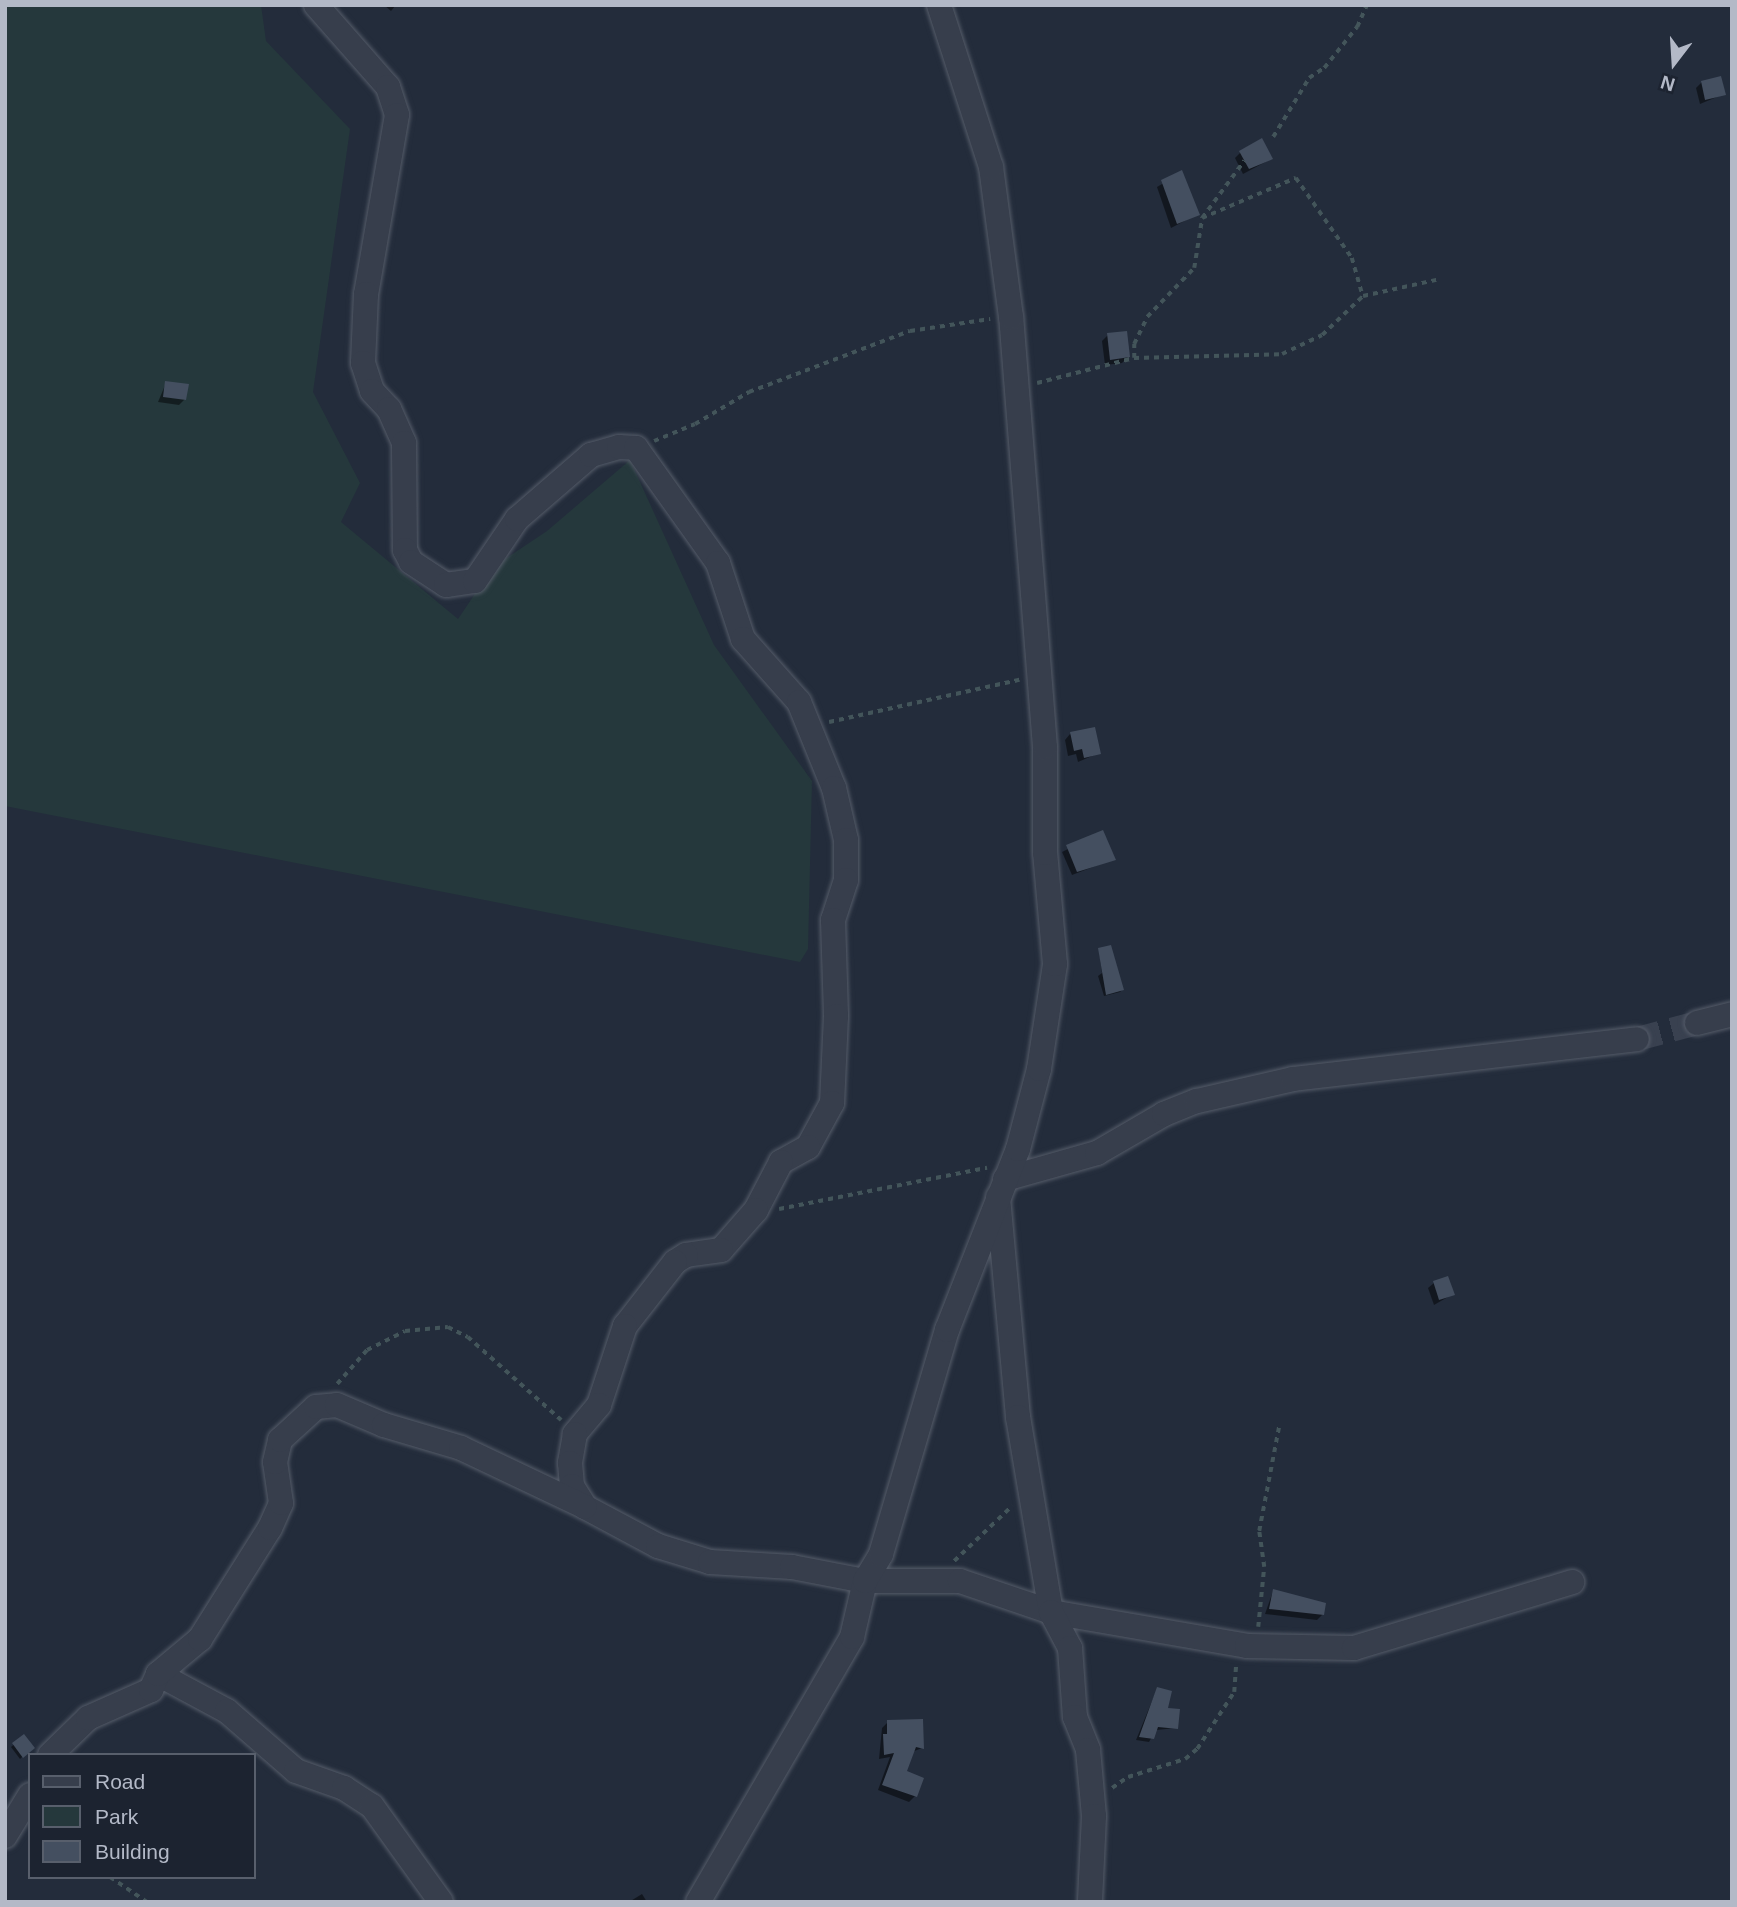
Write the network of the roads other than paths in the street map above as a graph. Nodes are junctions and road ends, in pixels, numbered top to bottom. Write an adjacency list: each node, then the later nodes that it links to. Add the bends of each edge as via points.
1 (316, 5): 7 (street, via 388,87 397,115 366,294 363,363 372,391 389,410 404,443 405,550 411,562 446,585 475,581 517,519 591,455 619,447 636,448 718,563 743,639 799,702 834,788 847,853 846,880 833,920 836,1016 832,1103 804,1152 781,1162 750,1217 721,1250 686,1255 675,1262 625,1326 599,1405 575,1434 572,1486)
2 (939, 5): 6 (street, via 991,167 1011,317 1045,747 1045,853 1056,953 1039,1069 1018,1149)
3 (1732, 1013): 4 (street)
4 (1697, 1023)
5 (1637, 1038): 6 (street, via 1293,1079 1197,1101 1164,1114 1097,1153)
6 (1001, 1187): 8 (street, via 947,1330 881,1554); 10 (street, via 1014,1388)
7 (585, 1507): 8 (street, via 658,1546 710,1562 792,1567); 11 (street, via 461,1448 327,1404 310,1410 280,1440 275,1462 281,1503 270,1528 200,1639)
8 (865, 1581): 10 (street, via 935,1579 980,1586); 16 (street, via 846,1650)
9 (1572, 1582): 10 (street, via 1354,1648 1246,1645)
10 (1051, 1612): 17 (street, via 1070,1648 1075,1717 1088,1750 1094,1816)
11 (158, 1674): 12 (street, via 151,1690 88,1718); 15 (street, via 227,1711 296,1771 365,1800)
12 (52, 1753)
13 (28, 1798): 14 (street)
14 (5, 1836)
15 (441, 1902)
16 (698, 1902)
17 (1090, 1902)

